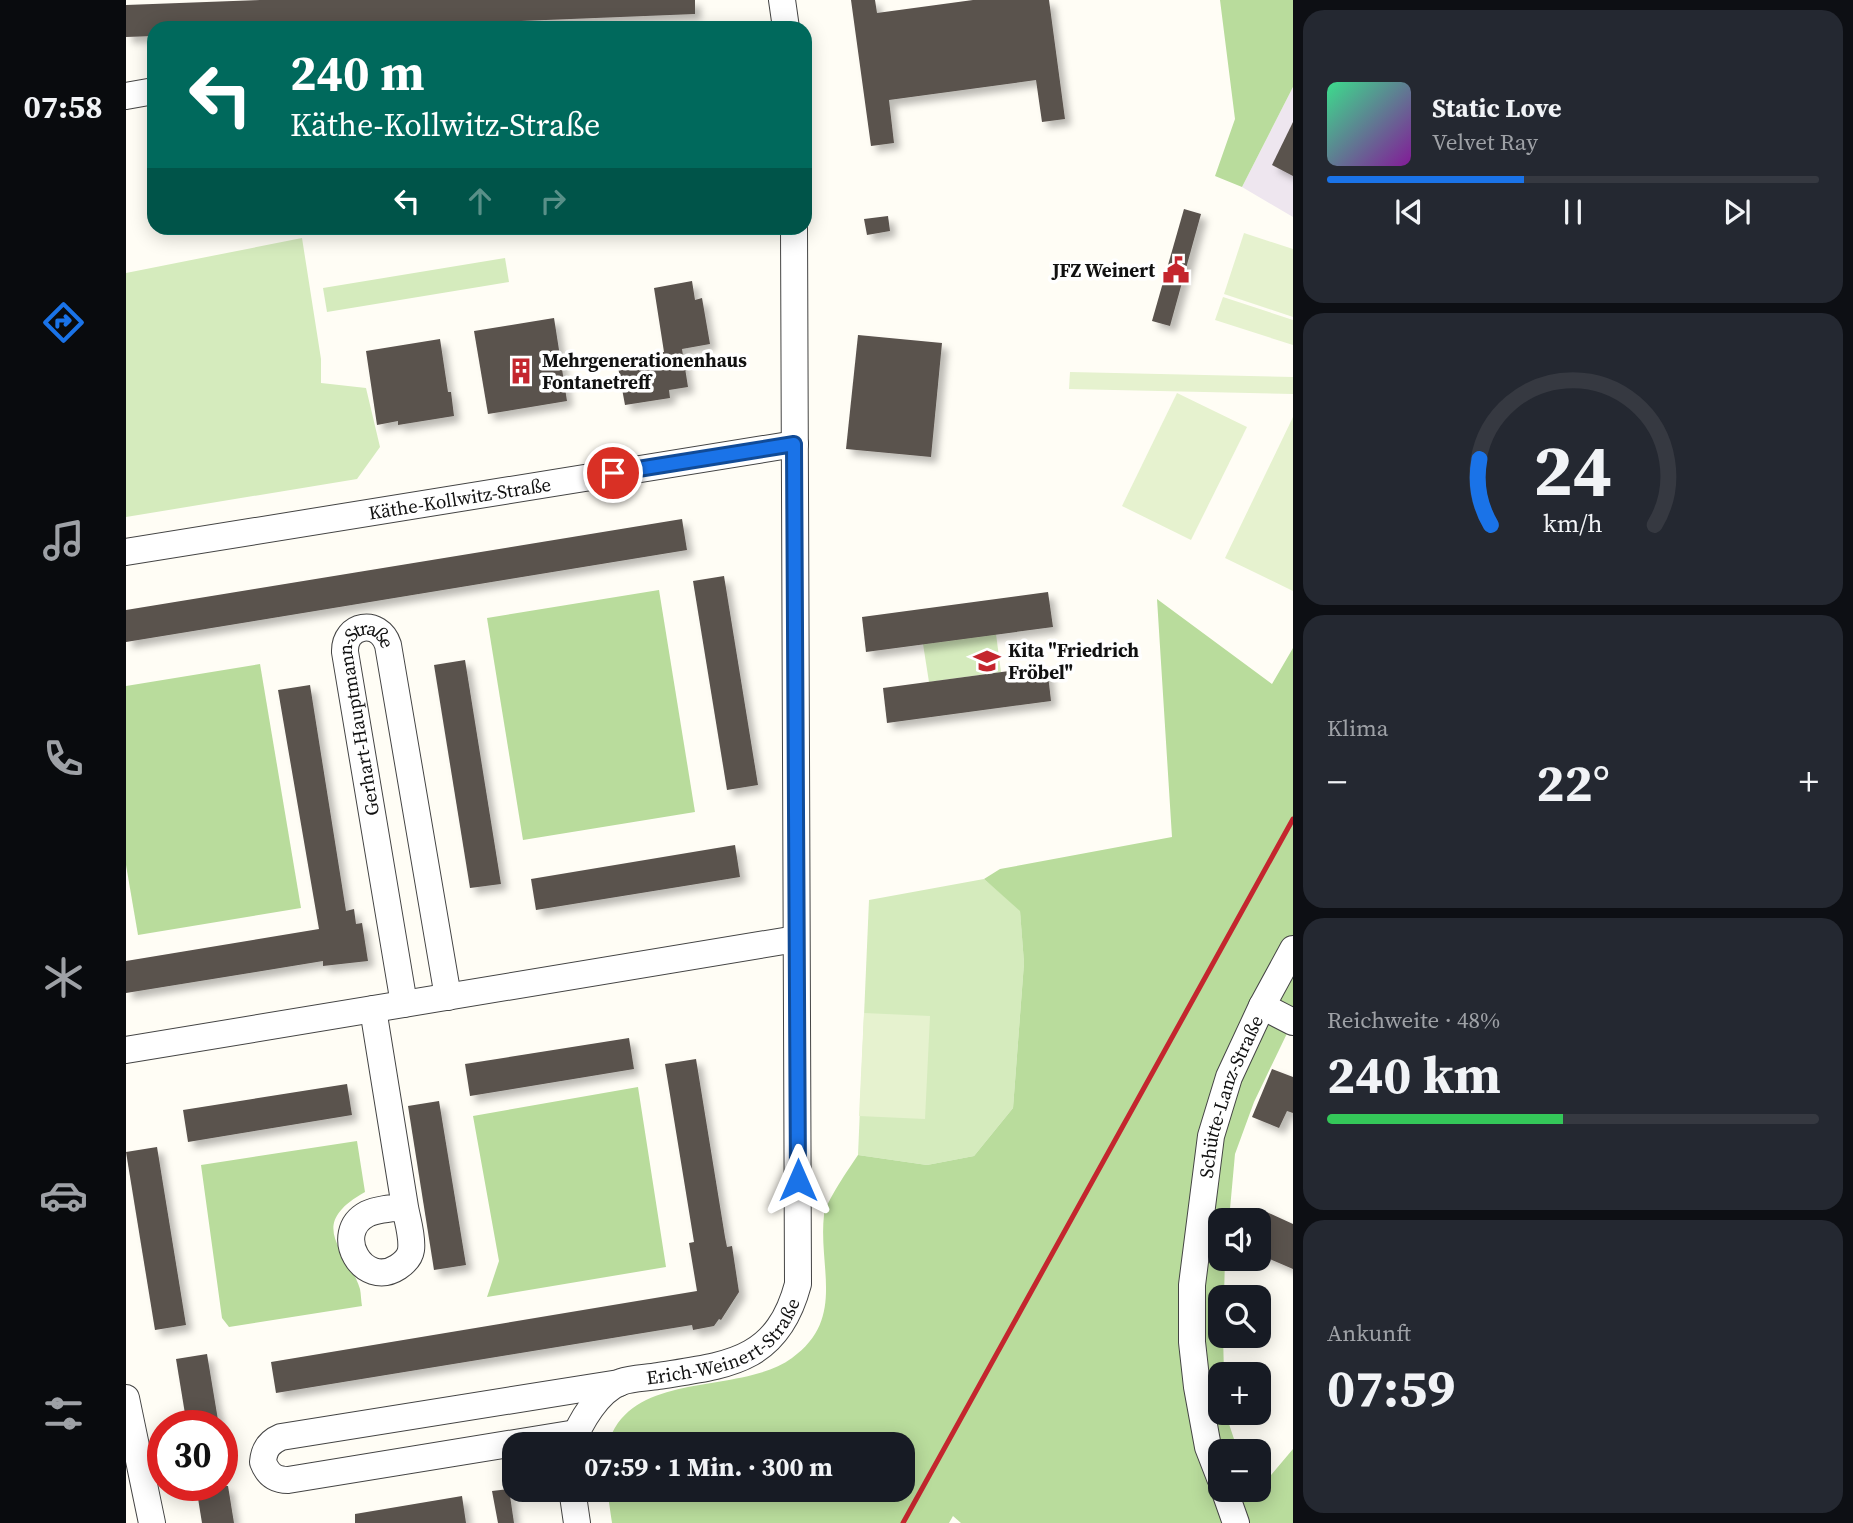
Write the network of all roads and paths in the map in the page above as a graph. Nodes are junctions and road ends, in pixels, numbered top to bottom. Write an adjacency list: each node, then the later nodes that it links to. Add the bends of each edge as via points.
1 (782, 0): 2 (street)
2 (785, 21)
3 (147, 92): 4 (street)
4 (126, 96)
5 (794, 235): 6 (street, Erich-Weinert-Straße)
6 (794, 444): 7 (street, Käthe-Kollwitz-Straße); 8 (street, Erich-Weinert-Straße)
7 (126, 552)
8 (796, 939): 10 (street); 17 (street, Erich-Weinert-Straße, via 799,1266 793,1302 763,1346 732,1363)
9 (1293, 949): 12 (street, Schütte-Lanz-Straße)
10 (447, 997): 11 (street); 11 (street, Gerhart-Hauptmann-Straße, via 388,645 376,629 363,627 351,633 345,652)
11 (404, 1004): 13 (street)
12 (1262, 1006): 14 (street, Schütte-Lanz-Straße); 20 (street, Schütte-Lanz-Straße, via 1229,1077 1211,1136 1192,1285 1192,1342)
13 (373, 1009): 15 (street); 16 (street)
14 (1293, 1023)
15 (126, 1050)
16 (405, 1206)
17 (620, 1383): 19 (street, Erich-Weinert-Straße, via 592,1409); 21 (street, via 281,1437 267,1446 263,1462 272,1476 288,1480)
18 (126, 1398): 23 (street)
19 (578, 1432)
20 (1208, 1442)
21 (502, 1449)
22 (574, 1502): 24 (street)
23 (152, 1523)
24 (577, 1523)

